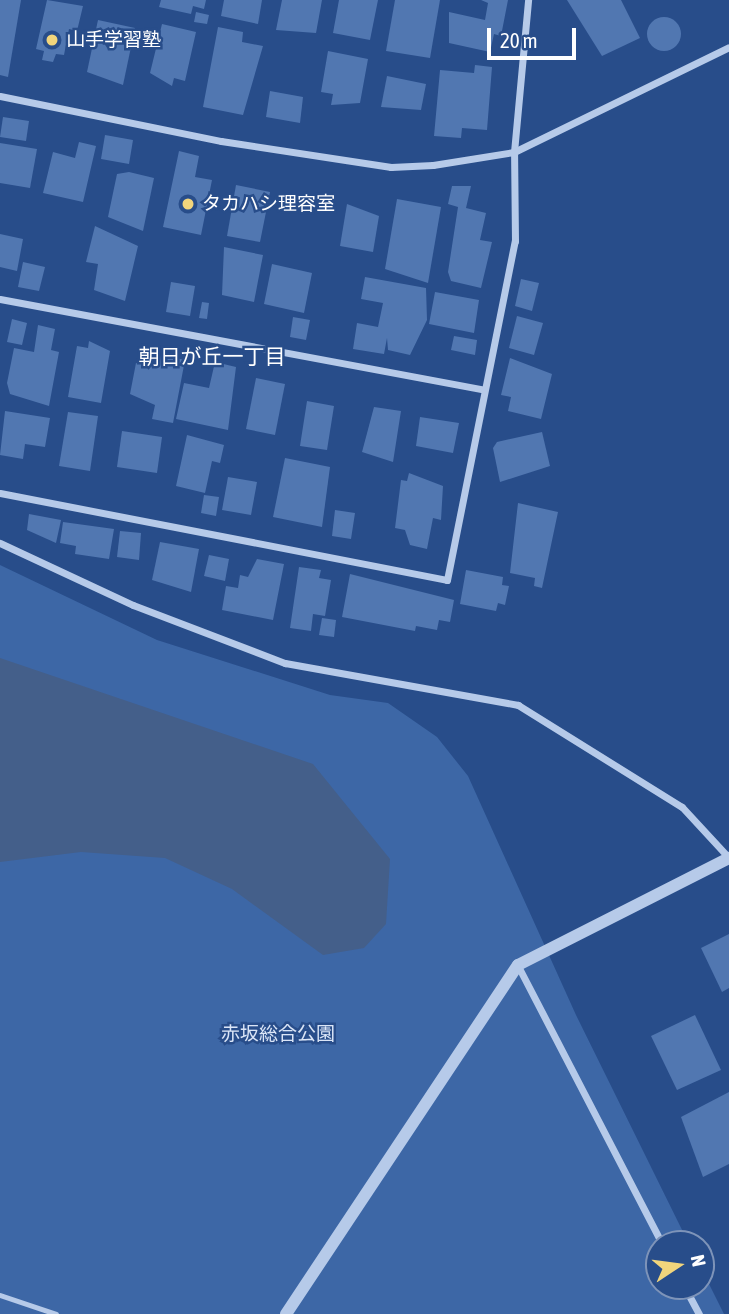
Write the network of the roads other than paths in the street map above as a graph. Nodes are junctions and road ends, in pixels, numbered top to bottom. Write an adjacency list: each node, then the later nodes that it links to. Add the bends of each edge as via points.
1 (528, 0): 4 (street)
2 (729, 47): 4 (street)
3 (0, 96): 4 (street, via 221,141 391,167)
4 (514, 152): 6 (street, via 515,241)
5 (0, 299): 6 (street)
6 (483, 389): 7 (street, via 447,580)
7 (0, 493)
8 (0, 543): 9 (street, via 133,606 285,663 518,705 682,807)
9 (729, 858): 10 (street)
10 (517, 965): 11 (street); 14 (street)
11 (655, 1230)
12 (0, 1294): 13 (lane)
13 (55, 1314)
14 (286, 1314)

